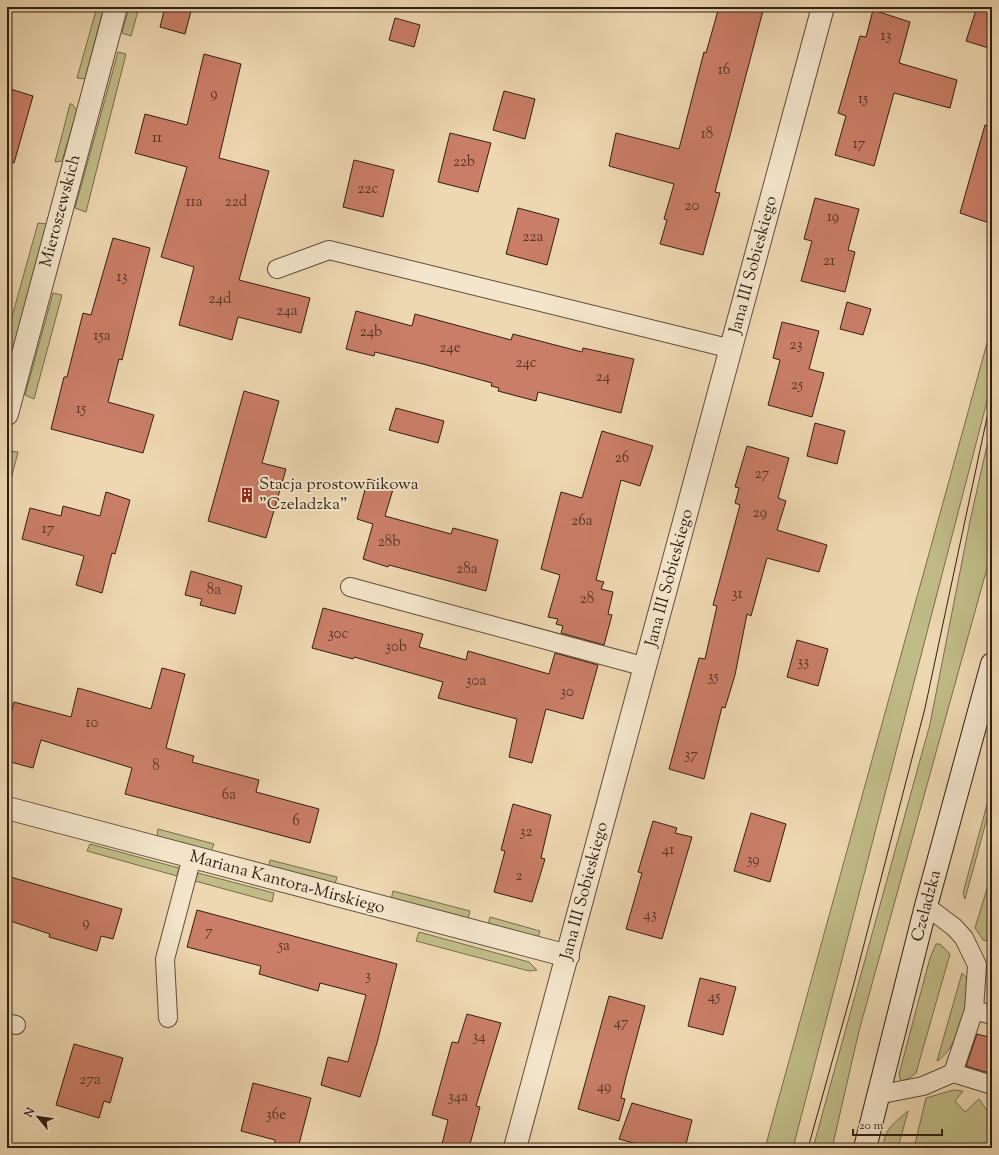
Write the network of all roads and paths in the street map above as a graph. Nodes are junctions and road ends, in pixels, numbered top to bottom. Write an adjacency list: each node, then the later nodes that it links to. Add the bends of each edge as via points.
1 (116, 7): 5 (street, Mieroszewskich)
2 (823, 7): 4 (street, Jana III Sobieskiego)
3 (277, 269): 4 (lane, via 329,250)
4 (732, 349): 8 (street, Jana III Sobieskiego)
5 (7, 414)
6 (350, 587): 8 (lane)
7 (992, 664): 11 (street, Czeladzka)
8 (646, 667): 12 (street, Jana III Sobieskiego)
9 (7, 808): 10 (street, Mariana Kantora-Mirskiego)
10 (192, 857): 12 (street, Mariana Kantora-Mirskiego); 15 (lane, via 165,959)
11 (926, 906): 13 (lane, via 964,938 977,965); 18 (street, Czeladzka)
12 (568, 956): 19 (street, Jana III Sobieskiego)
13 (974, 1010): 14 (lane); 16 (lane)
14 (992, 1015)
15 (168, 1018)
16 (953, 1073): 17 (lane); 18 (lane, via 923,1086)
17 (992, 1085)
18 (877, 1095): 20 (street, Czeladzka)
19 (515, 1148)
20 (865, 1148)

